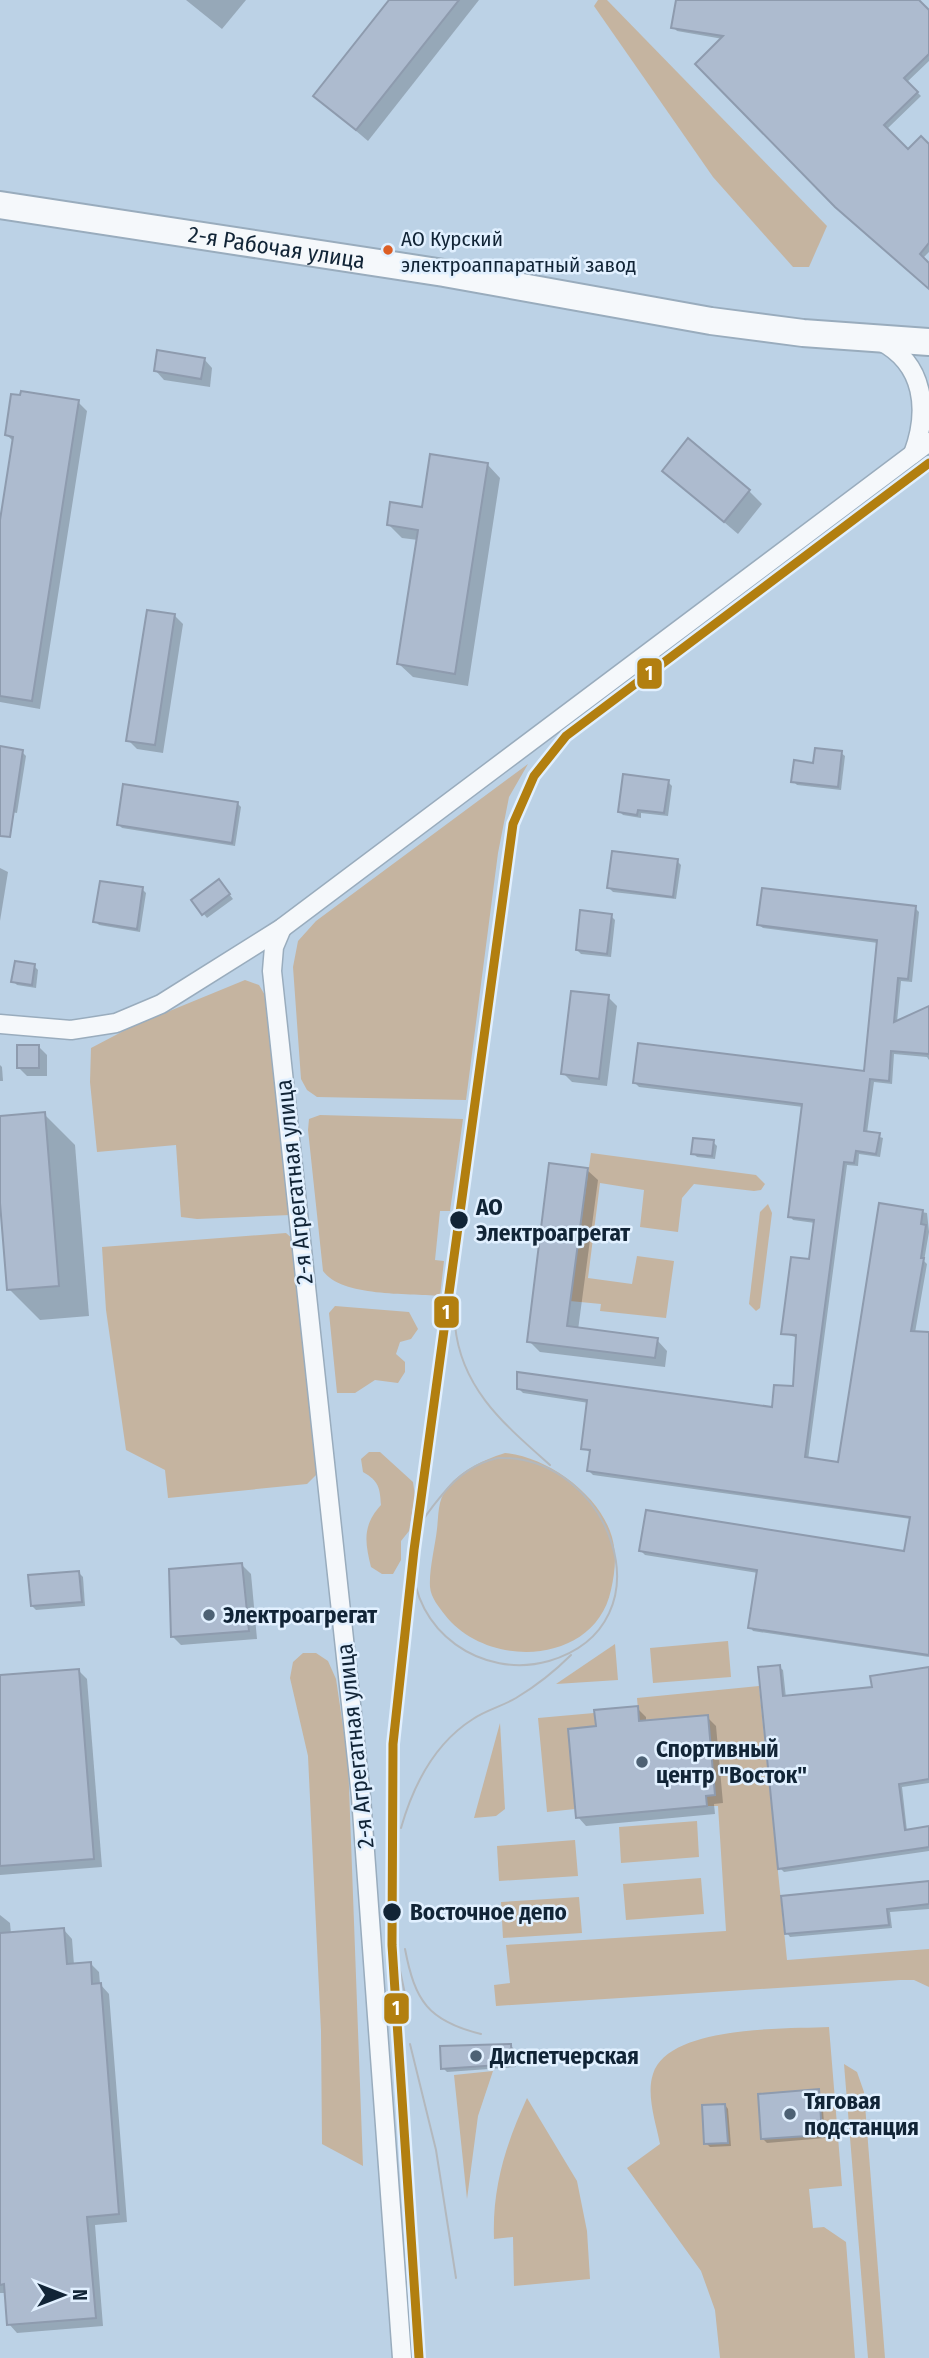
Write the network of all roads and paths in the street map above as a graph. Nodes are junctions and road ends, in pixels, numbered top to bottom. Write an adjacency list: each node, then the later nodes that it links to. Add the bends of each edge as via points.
1 (0, 205): 2 (main road, 2-я Рабочая улица, via 444,273 711,321)
2 (870, 337): 3 (main road, 2-я Рабочая улица); 5 (street, via 896,351 921,386 924,423)
3 (929, 342)
4 (929, 442): 5 (street)
5 (912, 455): 6 (street)
6 (282, 928): 7 (street, via 161,1004 116,1023 71,1030); 8 (street, 2-я Агрегатная улица, via 272,971 361,1797)
7 (0, 1024)
8 (402, 2358)

